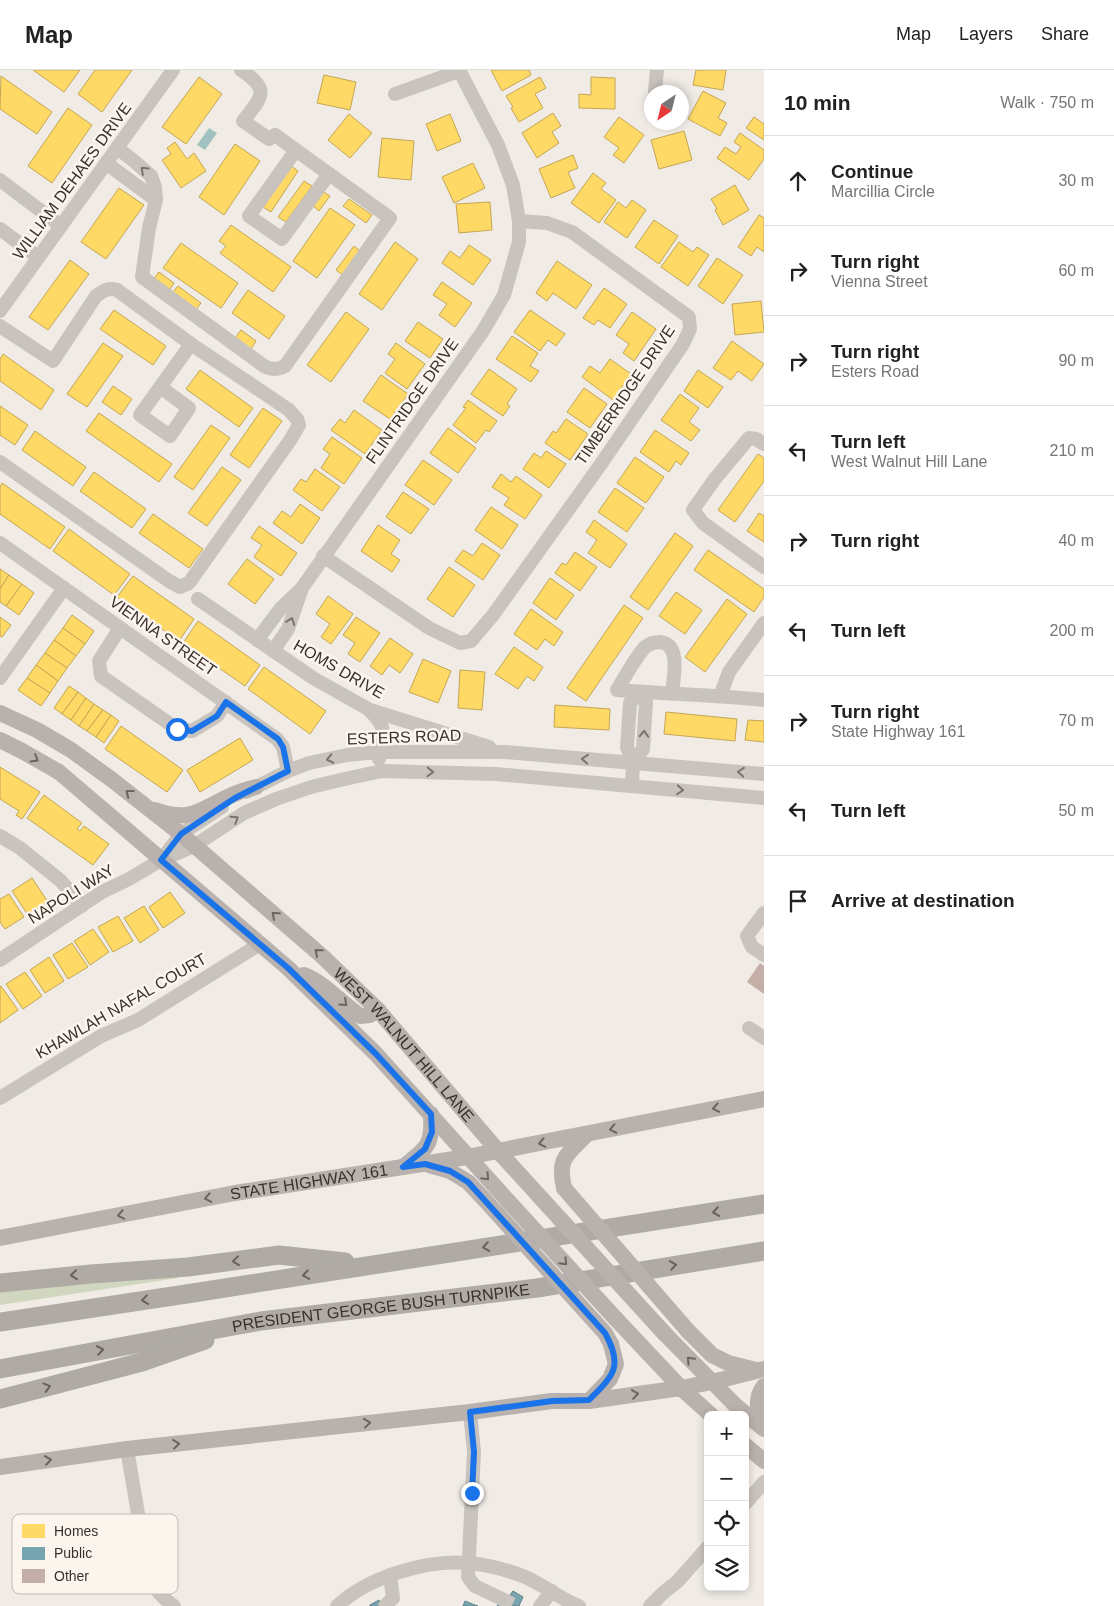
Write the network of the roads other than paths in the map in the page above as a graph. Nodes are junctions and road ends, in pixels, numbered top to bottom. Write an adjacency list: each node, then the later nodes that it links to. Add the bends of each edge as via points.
1 (172, 70): 7 (street, WILLIAM DEHAES DRIVE)
2 (241, 70): 8 (street, via 261,87 257,103 243,121 269,139 276,135)
3 (657, 70): 5 (street)
4 (459, 71): 6 (street); 13 (street, via 498,145 513,185)
5 (656, 85)
6 (395, 94)
7 (117, 148): 9 (street, WILLIAM DEHAES DRIVE); 12 (street, one-way to 7, via 151,176)
8 (296, 150): 10 (street); 10 (street, via 249,216 282,239)
9 (106, 163): 12 (street); 14 (street, WILLIAM DEHAES DRIVE)
10 (329, 174): 12 (street, via 390,218 285,366 278,370 264,366 142,277)
11 (0, 180): 14 (street)
12 (156, 200)
13 (519, 221): 24 (street, FLINTRIDGE DRIVE, via 519,242 504,294 483,331); 24 (street, TIMBERRIDGE DRIVE, via 547,223 572,232 688,317 690,329 683,344 601,464 471,641 460,643 429,628)
14 (61, 226): 16 (street, WILLIAM DEHAES DRIVE)
15 (0, 229): 16 (street)
16 (38, 257): 17 (street, WILLIAM DEHAES DRIVE)
17 (0, 311)
18 (0, 326): 19 (street, via 52,360 96,296 112,288)
19 (191, 344): 20 (street); 22 (street, via 294,414 298,425 189,583 180,586 169,581)
20 (160, 387)
21 (764, 444): 25 (street, via 749,438 693,510 703,523)
22 (0, 462)
23 (0, 543): 26 (street, VIENNA STREET)
24 (323, 556): 27 (street, FLINTRIDGE DRIVE)
25 (764, 567)
26 (64, 588): 30 (street, VIENNA STREET); 33 (street)
27 (302, 588): 31 (street, FLINTRIDGE DRIVE, via 281,608); 32 (street, FLINTRIDGE DRIVE, one-way to 27, via 288,629)
28 (198, 599): 31 (street, HOMS DRIVE)
29 (764, 623): 36 (street, via 729,672)
30 (120, 628): 38 (street, VIENNA STREET); 38 (street, via 99,661 100,676 177,729 192,731 217,716)
31 (257, 640): 32 (street, HOMS DRIVE)
32 (273, 651): 39 (street, HOMS DRIVE)
33 (0, 678)
34 (640, 692): 35 (street); 35 (street, via 617,690 646,646 662,642 673,653); 44 (street, via 646,702 643,749)
35 (672, 694): 36 (street)
36 (720, 696): 37 (street)
37 (764, 700)
38 (226, 702): 45 (street, VIENNA STREET, via 278,739)
39 (370, 710): 42 (street, via 381,721 383,731); 43 (street, HOMS DRIVE)
40 (0, 713): 51 (main road, WEST WALNUT HILL LANE, one-way to 40, via 72,750)
41 (0, 740): 55 (main road, WEST WALNUT HILL LANE, one-way to 55, via 59,772)
42 (378, 752): 43 (street, ESTERS ROAD); 45 (street, ESTERS ROAD, one-way to 45, via 309,763); 46 (street)
43 (504, 752): 44 (street, ESTERS ROAD, one-way to 43)
44 (633, 763): 47 (street, ESTERS ROAD, one-way to 44); 49 (street)
45 (288, 771): 48 (street, ESTERS ROAD)
46 (382, 771): 49 (street, ESTERS ROAD, one-way to 49, via 496,774); 54 (street, ESTERS ROAD, one-way to 46, via 244,813 276,799 311,787)
47 (764, 774)
48 (256, 786): 51 (main road, via 190,815 171,816); 52 (street, ESTERS ROAD)
49 (632, 786): 50 (street, ESTERS ROAD, one-way to 50)
50 (764, 798)
51 (149, 808): 52 (main road, WEST WALNUT HILL LANE)
52 (181, 834): 54 (main road, WEST WALNUT HILL LANE); 55 (street, ESTERS ROAD)
53 (0, 836): 56 (street, via 61,881)
54 (194, 846): 55 (street, ESTERS ROAD); 62 (main road, WEST WALNUT HILL LANE, one-way to 54, via 322,956)
55 (161, 860): 56 (street, NAPOLI WAY); 58 (main road, WEST WALNUT HILL LANE)
56 (82, 906): 60 (street, NAPOLI WAY)
57 (764, 913): 59 (street, via 747,936 752,946)
58 (260, 944): 61 (main road, WEST WALNUT HILL LANE); 64 (street, KHAWLAH NAFAL COURT, via 138,1020 101,1036)
59 (764, 955)
60 (0, 960)
61 (288, 968): 62 (main road, one-way to 62, via 312,978 360,1016); 65 (main road, WEST WALNUT HILL LANE, via 376,1054)
62 (378, 1010): 67 (main road, WEST WALNUT HILL LANE)
63 (762, 1096): 66 (main road, STATE HIGHWAY 161, one-way to 66)
64 (0, 1098)
65 (431, 1114): 68 (main road, WEST WALNUT HILL LANE); 70 (main road, via 432,1132 425,1149)
66 (586, 1134): 67 (main road, STATE HIGHWAY 161, one-way to 67); 79 (main road, bridge, via 564,1158 561,1174 564,1188 712,1355)
67 (498, 1151): 68 (main road, STATE HIGHWAY 161); 80 (main road, WEST WALNUT HILL LANE, one-way to 67, bridge)
68 (467, 1157): 69 (main road, STATE HIGHWAY 161); 81 (main road, WEST WALNUT HILL LANE, one-way to 81, bridge)
69 (425, 1164): 70 (main road, STATE HIGHWAY 161); 83 (main road, bridge, via 450,1171 468,1182 605,1333 616,1364 610,1379)
70 (403, 1167): 72 (main road, STATE HIGHWAY 161, one-way to 72, via 235,1193)
71 (764, 1204): 74 (highway, one-way to 74)
72 (0, 1238)
73 (764, 1251): 76 (highway, PRESIDENT GEORGE BUSH TURNPIKE, one-way to 73, via 537,1288)
74 (371, 1265): 75 (highway, one-way to 75, via 279,1255 188,1267); 77 (highway, one-way to 77)
75 (0, 1283)
76 (261, 1321): 78 (highway, PRESIDENT GEORGE BUSH TURNPIKE, one-way to 76); 82 (highway, one-way to 76, via 142,1362)
77 (0, 1322)
78 (0, 1369)
79 (762, 1375): 80 (main road); 86 (main road, via 758,1411)
80 (712, 1382): 81 (main road); 86 (main road, WEST WALNUT HILL LANE)
81 (681, 1388): 83 (main road, one-way to 81); 84 (main road, WEST WALNUT HILL LANE)
82 (0, 1399)
83 (589, 1400): 85 (main road, via 552,1401)
84 (707, 1411)
85 (470, 1412): 88 (main road, one-way to 85); 95 (street, via 474,1452)
86 (764, 1427)
87 (749, 1448): 89 (main road)
88 (127, 1449): 90 (main road, one-way to 88); 93 (street)
89 (764, 1461)
90 (0, 1466)
91 (764, 1482): 92 (street)
92 (748, 1501)
93 (138, 1514)
94 (704, 1552): 105 (street)
95 (468, 1563): 96 (street, via 435,1564); 97 (street, via 525,1577); 99 (street, via 468,1577 475,1586)
96 (390, 1574): 101 (street, via 368,1584); 102 (street, via 393,1598)
97 (552, 1591): 103 (street); 104 (street)
98 (159, 1594): 100 (street)
99 (500, 1598)
100 (174, 1606)
101 (337, 1606)
102 (385, 1606)
103 (540, 1606)
104 (579, 1606)
105 (650, 1606)

